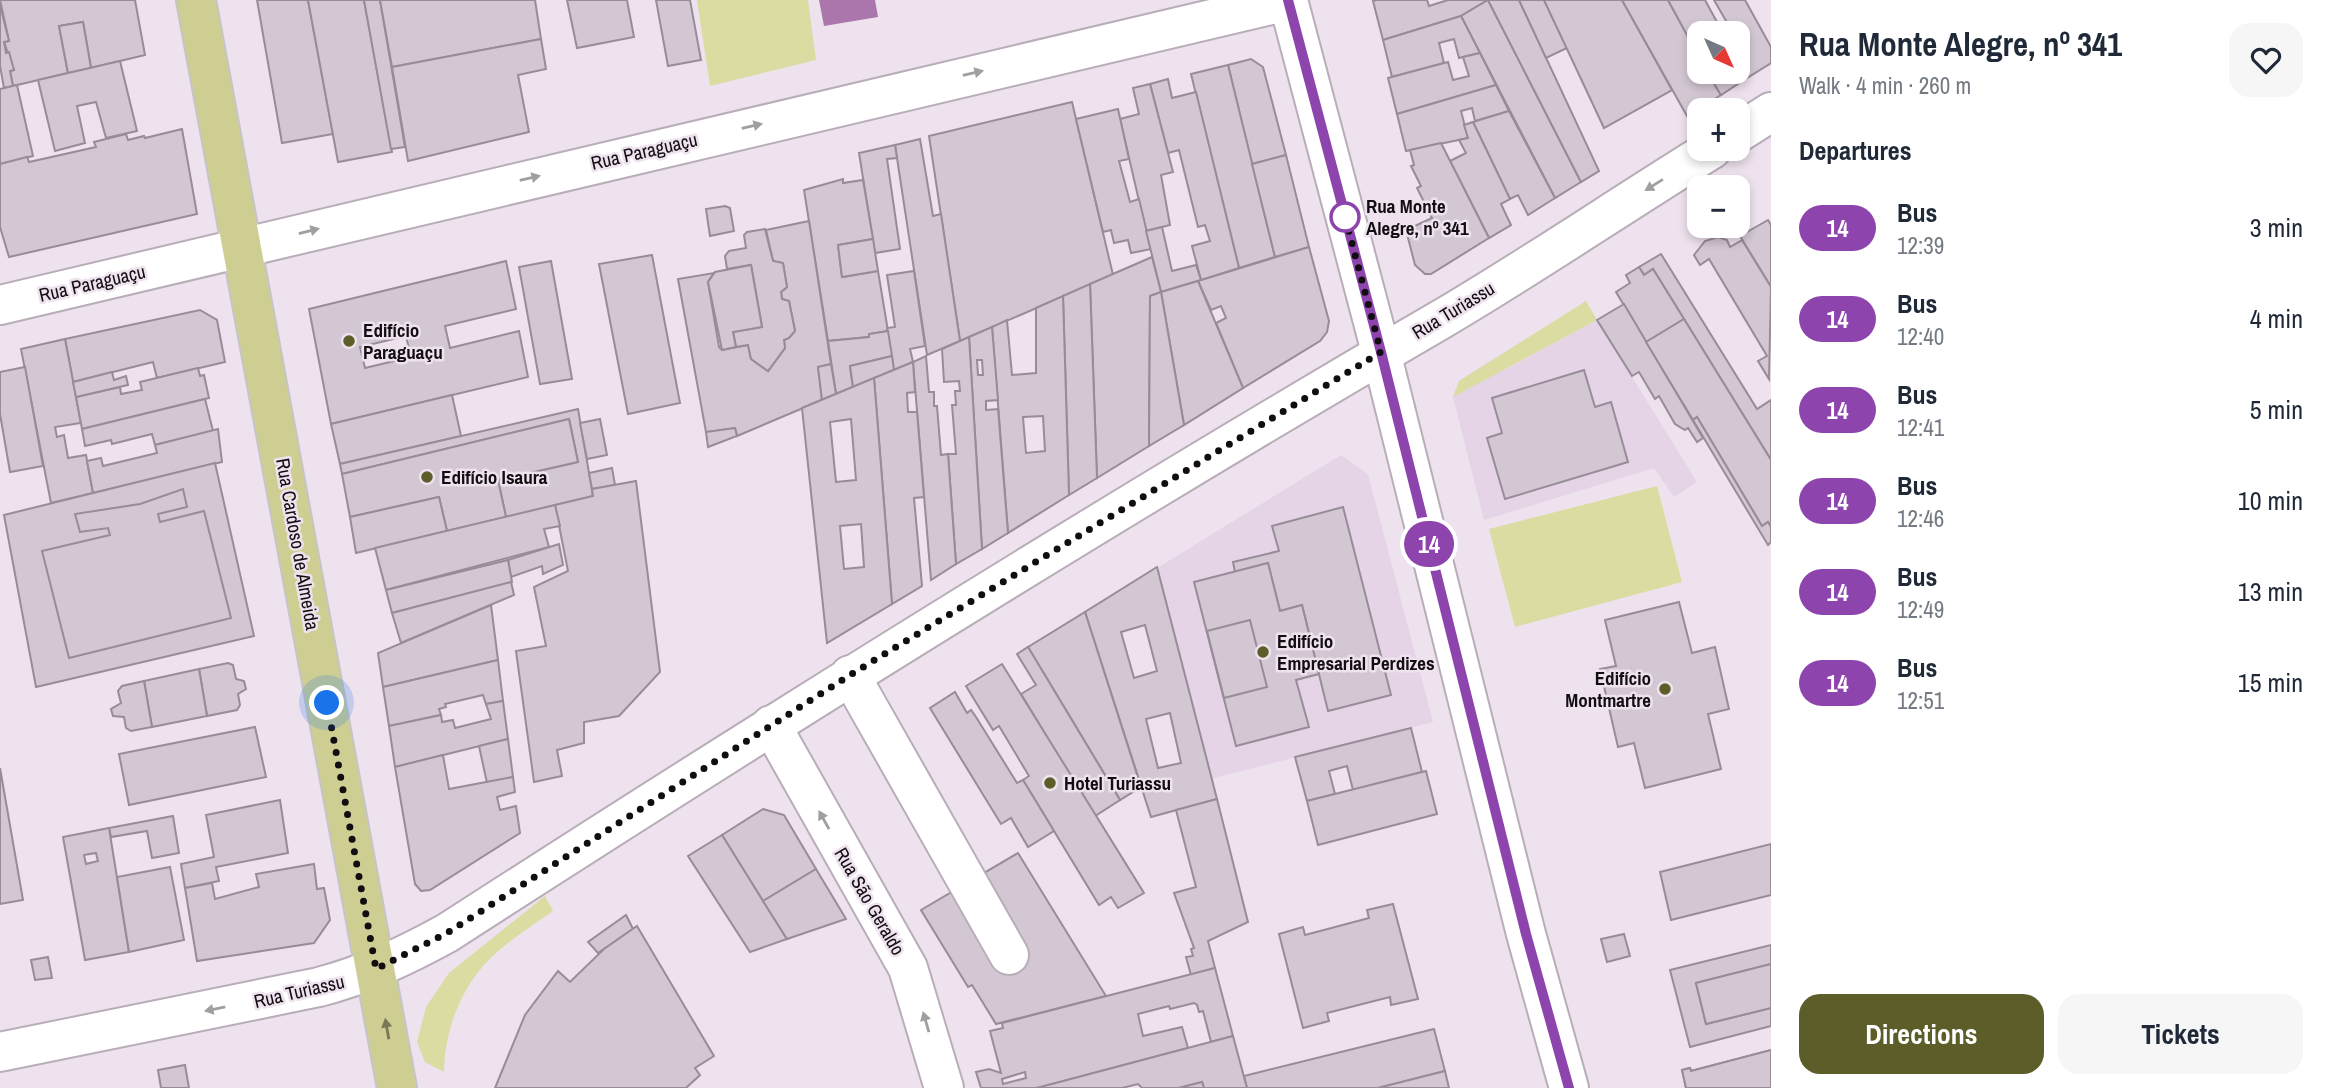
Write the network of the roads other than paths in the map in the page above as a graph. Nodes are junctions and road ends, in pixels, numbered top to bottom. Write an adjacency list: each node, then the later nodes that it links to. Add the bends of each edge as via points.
1 (196, 0): 6 (main road, Rua Cardoso de Almeida)
2 (1288, 0): 6 (street, Rua Paraguaçu, one-way to 2); 8 (street)
3 (1771, 113): 4 (street)
4 (1750, 126)
5 (1693, 161): 8 (street, Rua Turiassu, one-way to 8)
6 (243, 247): 7 (street, Rua Paraguaçu); 12 (main road, Rua Cardoso de Almeida)
7 (0, 305)
8 (1381, 352): 9 (street, Rua Turiassu); 16 (street, via 1526,934)
9 (850, 675): 10 (street, Rua Turiassu); 11 (street)
10 (771, 725): 12 (street, Rua Turiassu, via 447,933); 15 (street, Rua São Geraldo, one-way to 10, via 908,968)
11 (1009, 955)
12 (376, 969): 13 (street, Rua Turiassu, one-way to 13, via 319,987); 14 (main road, Rua Cardoso de Almeida, one-way to 12)
13 (0, 1052)
14 (397, 1088)
15 (944, 1088)
16 (1569, 1088)

